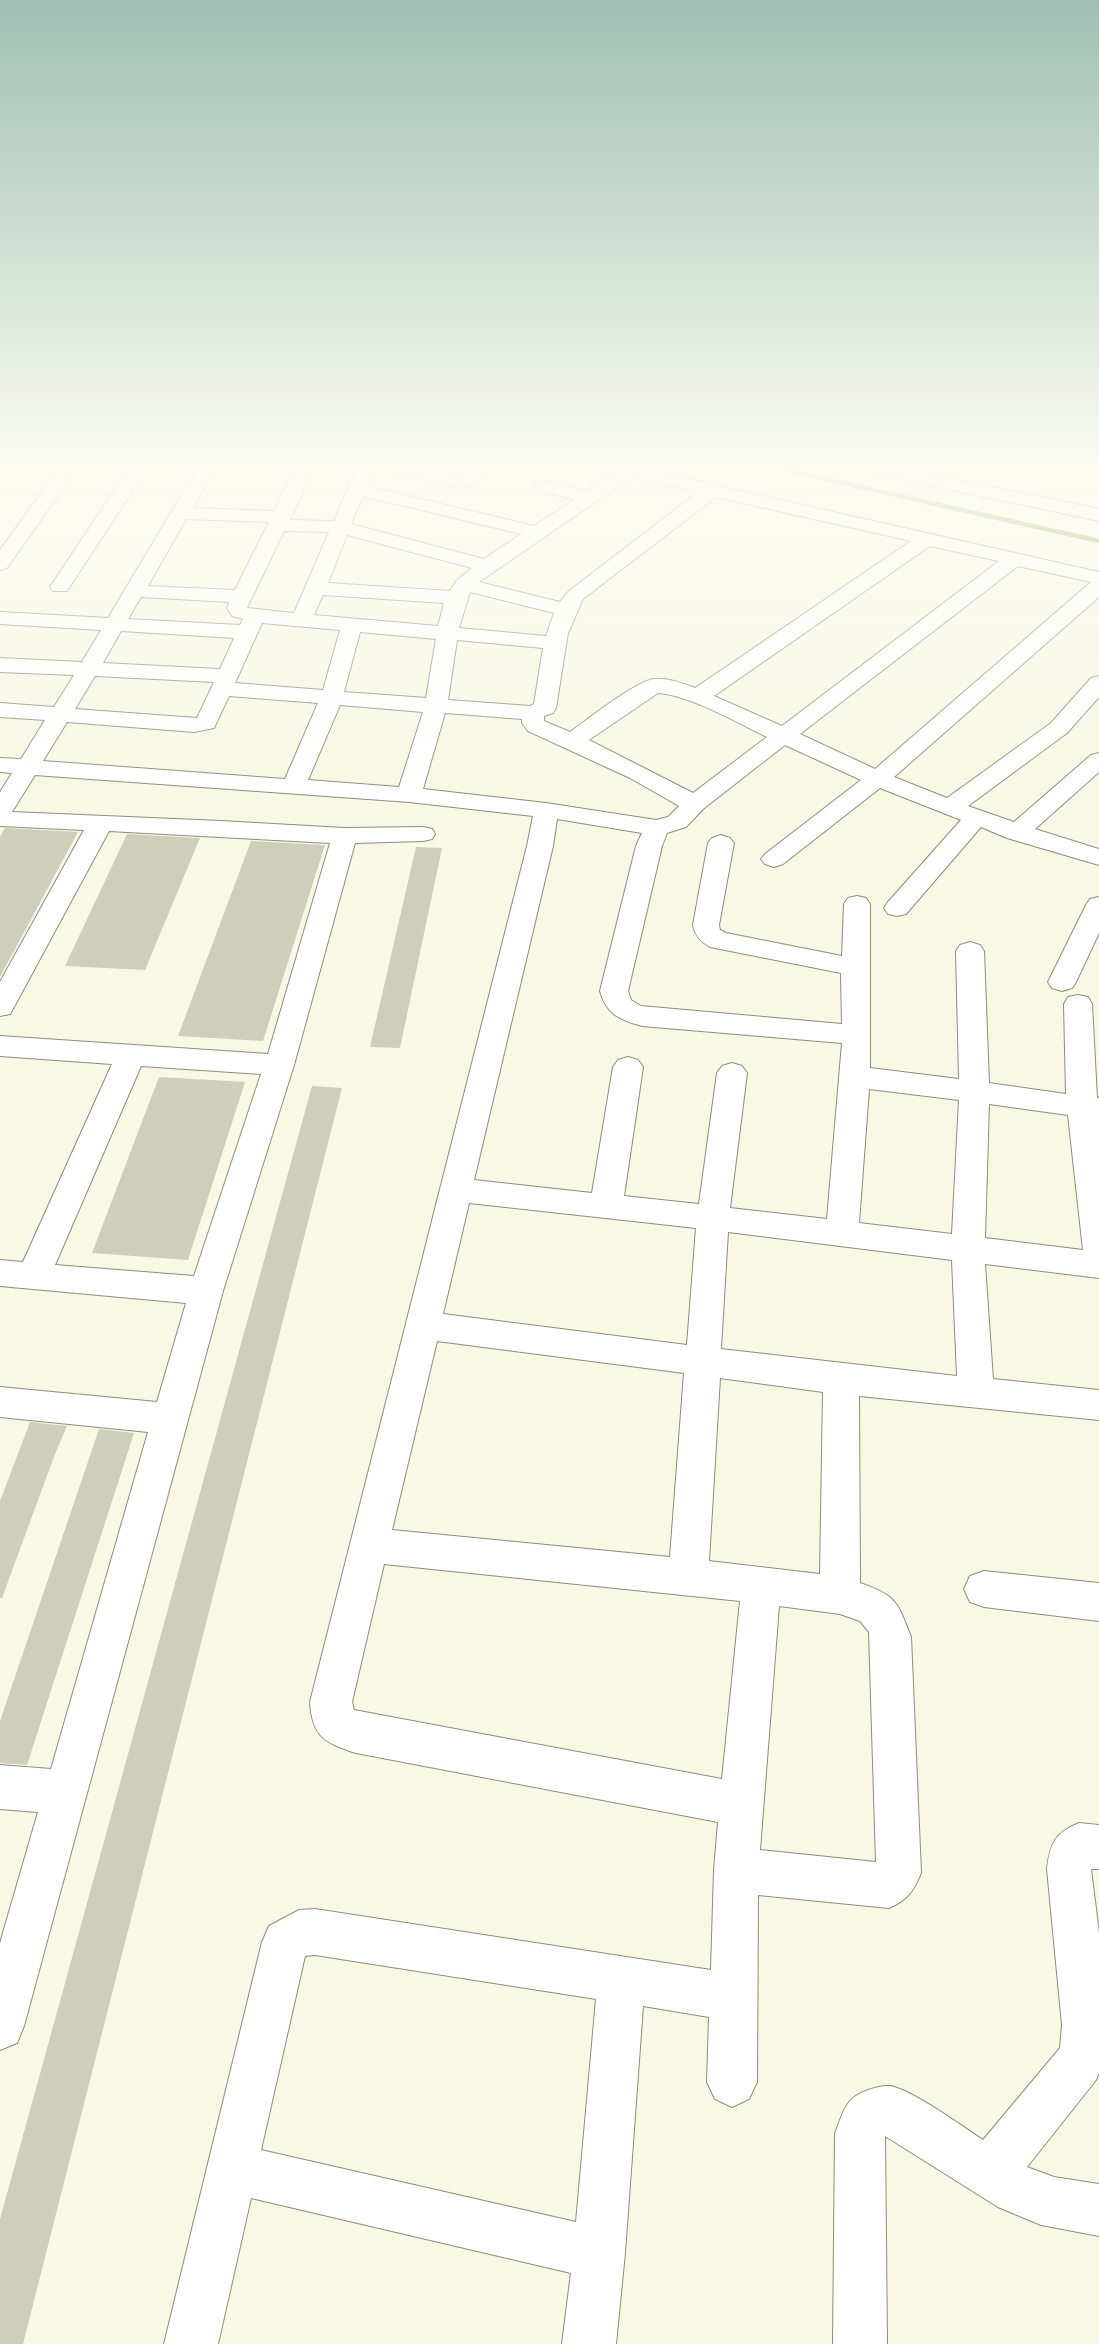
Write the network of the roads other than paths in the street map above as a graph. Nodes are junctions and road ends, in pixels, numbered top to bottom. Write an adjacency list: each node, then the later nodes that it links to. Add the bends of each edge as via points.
1 (69, 573): 12 (street)
2 (145, 573): 14 (street)
3 (254, 573): 16 (street)
4 (322, 573): 13 (street)
5 (479, 573): 15 (street)
6 (604, 573): 17 (street, via 576,595)
7 (877, 573): 30 (street)
8 (994, 573): 35 (street)
9 (1079, 573): 10 (street)
10 (1099, 578)
11 (1099, 586): 40 (street)
12 (60, 587)
13 (316, 588): 15 (street); 19 (street)
14 (135, 591): 16 (street); 20 (street)
15 (460, 591): 17 (street); 23 (street)
16 (243, 597): 21 (street, via 238,612)
17 (566, 610): 24 (street)
18 (0, 618): 20 (street)
19 (302, 620): 21 (street); 22 (street)
20 (114, 624): 21 (street); 26 (street)
21 (250, 624): 27 (street)
22 (352, 624): 23 (street); 29 (street)
23 (447, 634): 24 (street); 31 (street)
24 (556, 643): 34 (street, via 545,708)
25 (0, 664): 26 (street)
26 (88, 670): 27 (street); 33 (street)
27 (224, 682): 29 (street); 33 (street, via 209,719 201,724)
28 (1099, 683): 44 (street, via 1059,728)
29 (332, 696): 31 (street); 41 (street)
30 (697, 697): 35 (street); 36 (street, via 672,687 654,686)
31 (436, 707): 34 (street); 42 (street)
32 (0, 710): 33 (street)
33 (62, 713): 39 (street)
34 (533, 713): 36 (street, via 536,726)
35 (784, 736): 40 (street); 43 (street)
36 (572, 741): 43 (street)
37 (1099, 760): 51 (street)
38 (0, 765): 39 (street)
39 (29, 767): 41 (street); 46 (street)
40 (877, 778): 44 (street); 56 (street)
41 (294, 786): 42 (street)
42 (409, 795): 45 (street)
43 (694, 804): 50 (street, via 676,822)
44 (951, 807): 47 (street)
45 (546, 810): 50 (street); 72 (street, via 538,857)
46 (0, 812)
47 (976, 818): 51 (street); 59 (street)
48 (0, 819): 49 (street)
49 (100, 824): 53 (street); 62 (street)
50 (657, 828): 63 (street, via 649,846 614,991 617,1005 624,1012 642,1016)
51 (1016, 833): 55 (street)
52 (423, 834): 53 (street)
53 (344, 836): 66 (street)
54 (720, 843): 61 (street, via 706,925 711,938)
55 (1099, 857)
56 (774, 859)
57 (857, 904): 61 (street)
58 (1099, 905): 71 (street, via 1070,993)
59 (897, 908)
60 (970, 951): 70 (street)
61 (855, 967): 63 (street)
62 (0, 1007)
63 (857, 1035): 69 (street)
64 (0, 1046): 65 (street)
65 (131, 1054): 66 (street); 80 (street)
66 (279, 1065): 81 (street)
67 (628, 1067): 73 (street)
68 (732, 1073): 74 (street)
69 (855, 1077): 70 (street); 75 (street)
70 (974, 1091): 71 (street); 77 (street)
71 (1091, 1108): 76 (street)
72 (456, 1190): 73 (street); 82 (street)
73 (606, 1206): 74 (street)
74 (713, 1218): 75 (street); 83 (street)
75 (842, 1233): 77 (street)
76 (1099, 1249)
77 (968, 1250): 78 (street); 85 (street)
78 (1099, 1265)
79 (0, 1273): 80 (street)
80 (33, 1276): 81 (street)
81 (206, 1291): 88 (street)
82 (423, 1325): 83 (street); 89 (street)
83 (703, 1362): 84 (street); 90 (street)
84 (841, 1379): 85 (street); 93 (street)
85 (976, 1393): 87 (street)
86 (0, 1402): 88 (street)
87 (1099, 1405)
88 (171, 1419): 96 (street)
89 (370, 1545): 90 (street); 97 (street, via 331,1702 332,1718 341,1727)
90 (688, 1577): 91 (street)
91 (761, 1587): 93 (street); 97 (street)
92 (984, 1589): 94 (street)
93 (840, 1595): 99 (street, via 874,1607 891,1637 900,1872 889,1884 876,1885)
94 (1099, 1602)
95 (0, 1787): 96 (street)
96 (68, 1792): 102 (street)
97 (741, 1804): 99 (street)
98 (1099, 1847): 105 (street, via 1079,1845 1071,1854 1069,1869 1086,2025 1079,2063)
99 (736, 1870): 101 (street)
100 (621, 1979): 101 (street); 104 (street, via 315,1932 299,1933 285,1942); 107 (street)
101 (735, 1997): 103 (street)
102 (0, 2026)
103 (732, 2082)
104 (233, 2169): 107 (street); 108 (street)
105 (989, 2173): 106 (street, via 1015,2190 1058,2205); 110 (street, via 891,2111 877,2112 866,2119 861,2134)
106 (1099, 2210)
107 (598, 2253): 109 (street)
108 (191, 2344)
109 (589, 2344)
110 (860, 2344)

